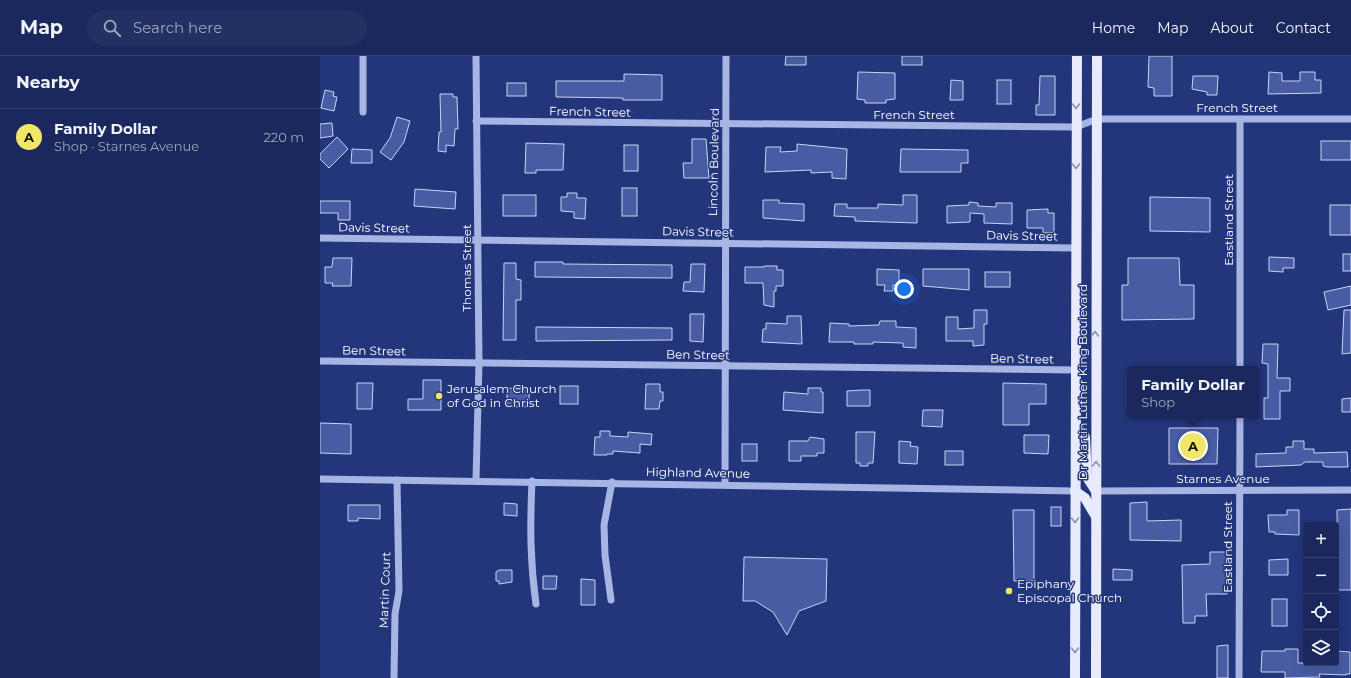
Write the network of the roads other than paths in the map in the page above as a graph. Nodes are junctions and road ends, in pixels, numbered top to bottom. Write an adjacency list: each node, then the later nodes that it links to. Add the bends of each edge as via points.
1 (363, 56): 6 (street)
2 (476, 56): 10 (street, Thomas Street)
3 (726, 56): 11 (street, Lincoln Boulevard)
4 (1076, 56): 12 (main road, Dr Martin Luther King Boulevard, one-way to 12)
5 (1097, 56): 9 (main road, Dr Martin Luther King Boulevard)
6 (363, 112)
7 (1240, 119): 8 (street, French Street); 9 (street, French Street); 20 (street, Eastland Street)
8 (1351, 119)
9 (1096, 120): 12 (street, French Street); 33 (main road, Dr Martin Luther King Boulevard, one-way to 9)
10 (476, 121): 11 (street, French Street); 14 (street, Thomas Street)
11 (726, 124): 12 (street, French Street); 15 (street, Lincoln Boulevard)
12 (1076, 127): 16 (main road, Dr Martin Luther King Boulevard, one-way to 16)
13 (320, 238): 14 (street, Davis Street)
14 (478, 240): 15 (street, Davis Street); 18 (street, Thomas Street)
15 (725, 243): 16 (street, Davis Street); 19 (street, Lincoln Boulevard)
16 (1075, 248): 21 (main road, Dr Martin Luther King Boulevard)
17 (320, 361): 18 (street, Ben Street)
18 (479, 363): 19 (street, Ben Street); 26 (street, Thomas Street)
19 (724, 366): 21 (street, Ben Street); 29 (street, Lincoln Boulevard)
20 (1240, 366)
21 (1075, 370): 23 (main road, Dr Martin Luther King Boulevard)
22 (1240, 418): 30 (street, Eastland Street)
23 (1076, 425): 32 (main road, Dr Martin Luther King Boulevard); 33 (main road, via 1085,437 1087,477)
24 (320, 479): 25 (street, Highland Avenue)
25 (398, 480): 26 (street, Highland Avenue); 37 (street, Martin Court, via 399,591 395,614)
26 (476, 480): 27 (street, Highland Avenue)
27 (532, 481): 28 (street, Highland Avenue); 36 (street, via 531,565)
28 (612, 482): 29 (street, Highland Avenue); 35 (street, via 604,525)
29 (725, 484): 32 (street, Highland Avenue)
30 (1239, 490): 31 (street, Starnes Avenue); 33 (street, Starnes Avenue); 40 (street, Eastland Street)
31 (1351, 490)
32 (1075, 491): 34 (main road, via 1085,498); 38 (main road, Dr Martin Luther King Boulevard, one-way to 38)
33 (1096, 491): 34 (main road, Dr Martin Luther King Boulevard)
34 (1096, 517): 39 (main road, Dr Martin Luther King Boulevard)
35 (611, 600)
36 (536, 604)
37 (394, 678)
38 (1075, 678)
39 (1096, 678)
40 (1239, 678)

